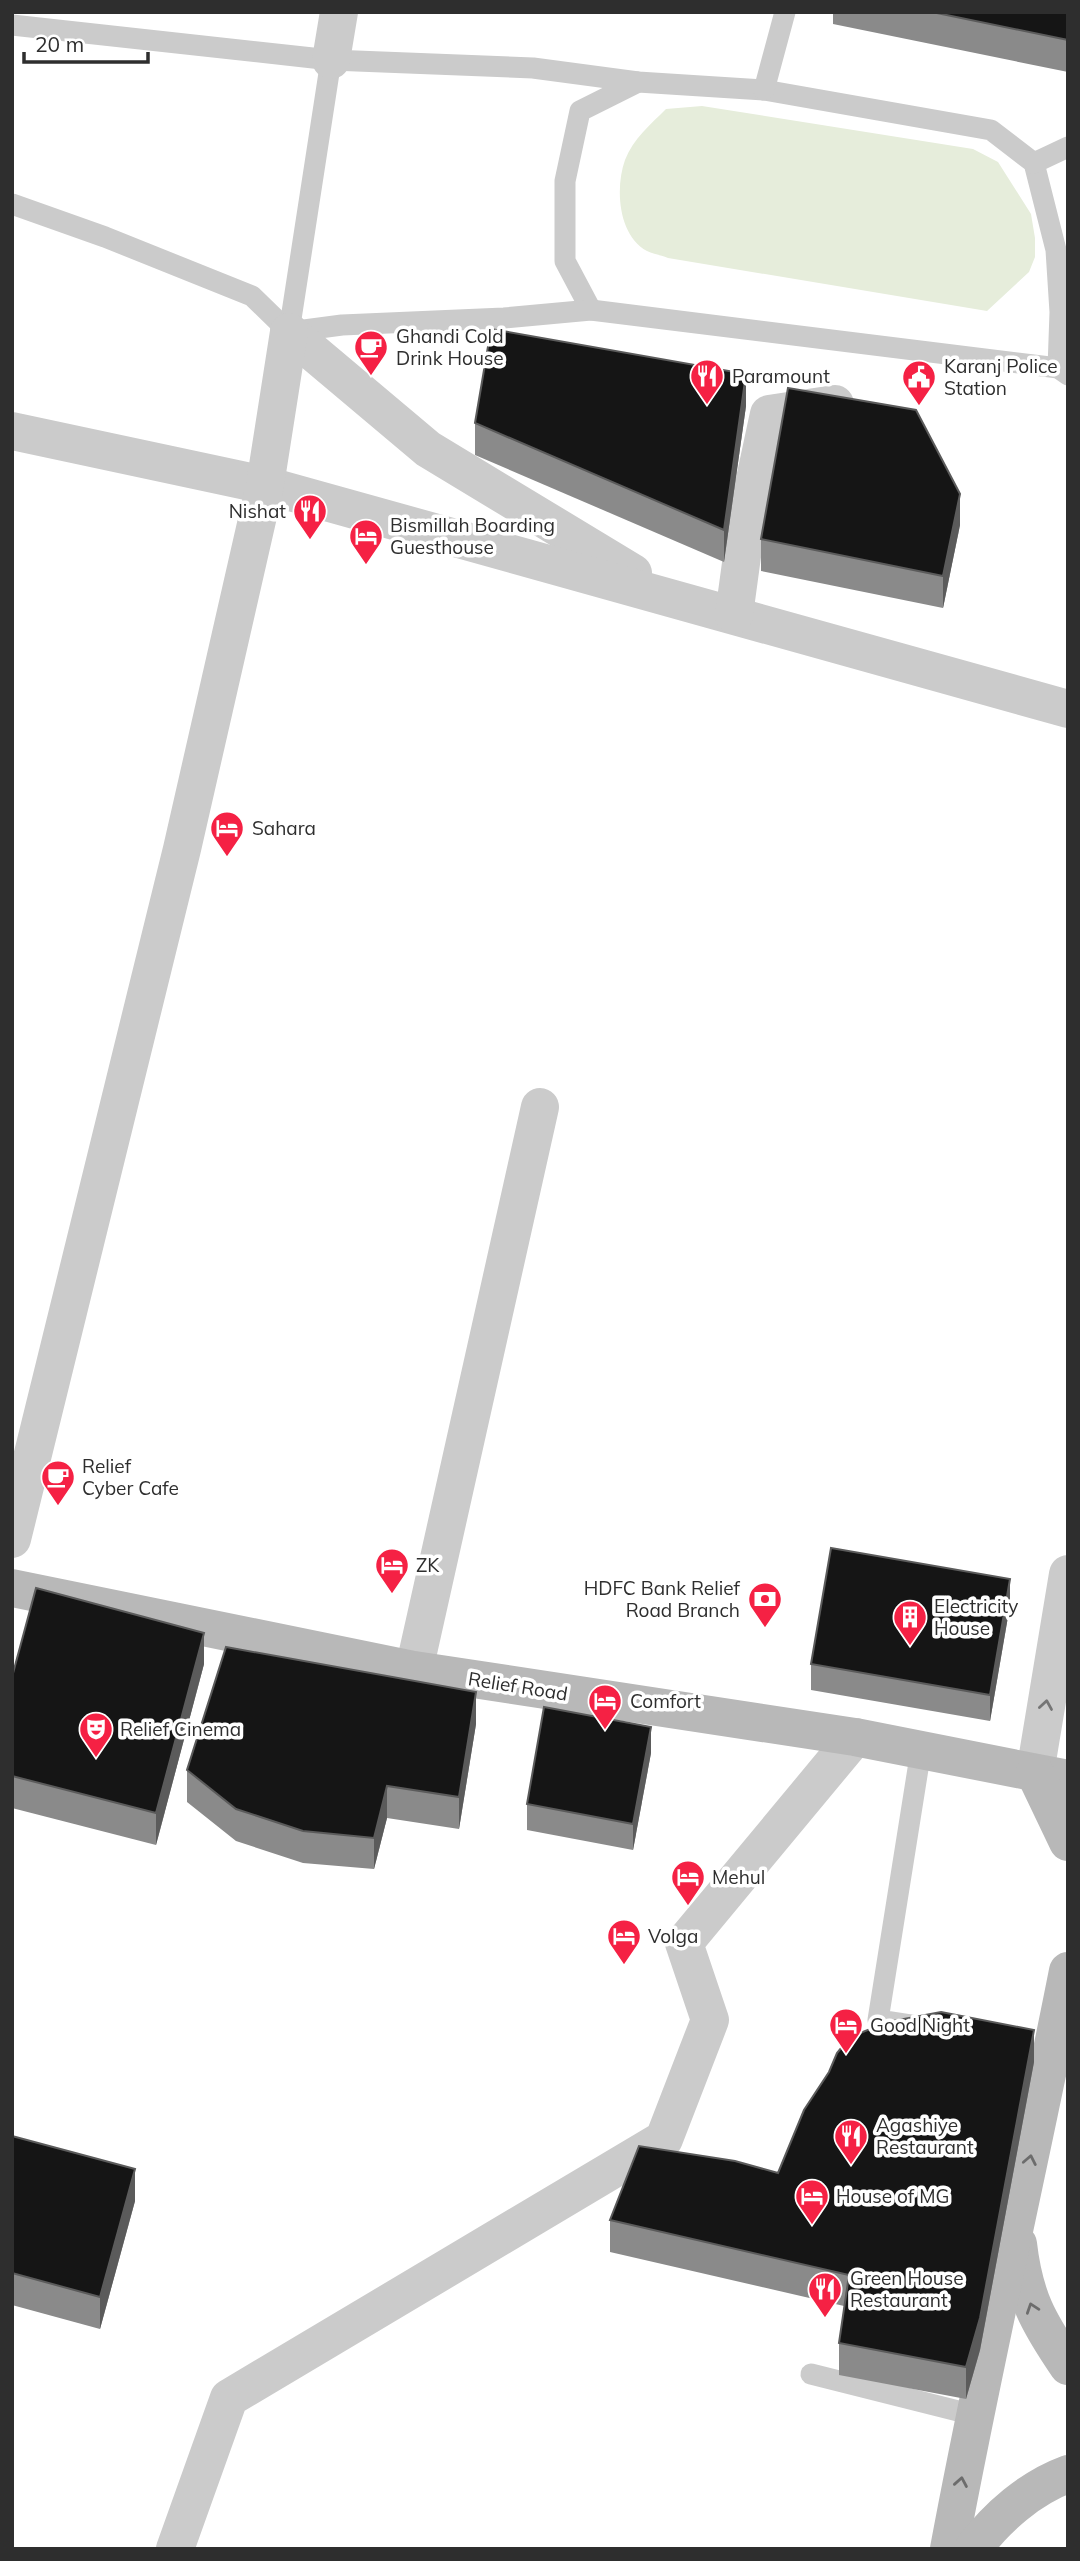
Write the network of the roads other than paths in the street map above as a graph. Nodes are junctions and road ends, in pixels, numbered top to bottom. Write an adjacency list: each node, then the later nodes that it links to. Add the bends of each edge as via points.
1 (339, 12): 4 (street)
2 (785, 12): 6 (lane)
3 (12, 25): 4 (lane)
4 (331, 60): 5 (lane, via 533,68); 11 (lane)
5 (638, 82): 6 (lane); 10 (lane, via 580,111 565,181 565,261)
6 (764, 90): 8 (lane, via 991,130)
7 (1068, 147): 8 (lane)
8 (1034, 163): 12 (lane, via 1056,250)
9 (12, 204): 11 (lane, via 251,296)
10 (592, 310): 11 (lane); 12 (lane)
11 (289, 332): 15 (street); 16 (street, via 428,449)
12 (1063, 371)
13 (871, 410): 17 (street, via 837,404 769,414 748,512)
14 (12, 431): 15 (street)
15 (265, 485): 16 (street); 20 (street, via 182,849)
16 (673, 597): 17 (street)
17 (734, 615): 18 (street)
18 (1068, 709)
19 (540, 1107): 23 (street)
20 (12, 1539)
21 (1067, 1587): 26 (street, one-way to 21)
22 (12, 1588): 23 (main road, Relief Road)
23 (414, 1670): 24 (main road, Relief Road)
24 (855, 1737): 25 (main road, Relief Road); 35 (street, via 684,1943 710,2020 664,2139 229,2398)
25 (921, 1750): 26 (main road, Relief Road); 29 (lane, via 878,2020)
26 (1051, 1776): 27 (main road)
27 (1068, 1842)
28 (1068, 1970): 30 (main road, one-way to 28, via 1039,2045)
29 (932, 2028)
30 (1016, 2227): 31 (main road, one-way to 30, via 1036,2319 1021,2274); 33 (main road)
31 (1068, 2366)
32 (811, 2374): 33 (lane)
33 (974, 2415): 36 (main road, one-way to 33)
34 (1068, 2474): 37 (main road, via 1049,2481 994,2521)
35 (175, 2549)
36 (949, 2549)
37 (973, 2549)

